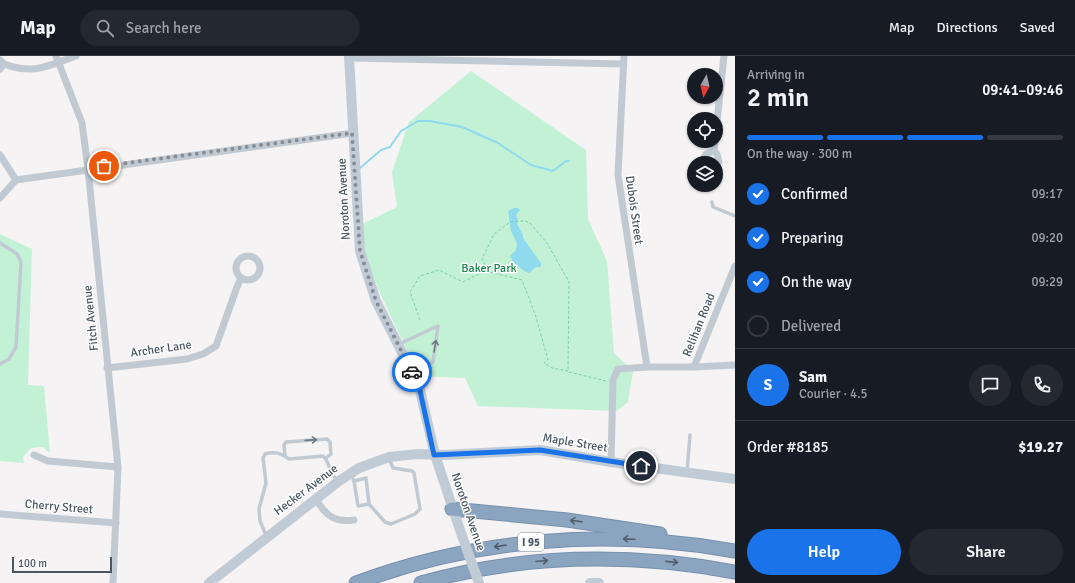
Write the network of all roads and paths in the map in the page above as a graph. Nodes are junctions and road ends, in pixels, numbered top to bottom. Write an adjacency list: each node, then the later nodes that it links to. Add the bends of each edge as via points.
1 (76, 56): 5 (street)
2 (624, 56): 6 (street, Dubois Street)
3 (724, 56): 8 (street)
4 (349, 57): 6 (street); 9 (main road, Noroton Avenue)
5 (58, 59): 7 (street, via 34,70 19,70); 15 (street, Fitch Avenue, via 82,123)
6 (623, 64): 28 (street, Dubois Street, via 618,176)
7 (1, 65)
8 (718, 112)
9 (352, 133): 15 (street); 25 (main road, Noroton Avenue, via 360,251 376,301)
10 (714, 148): 11 (street)
11 (714, 151): 13 (street); 14 (street)
12 (0, 155): 16 (street)
13 (705, 156)
14 (718, 156)
15 (88, 169): 16 (street); 30 (street, Fitch Avenue)
16 (16, 180): 17 (street)
17 (0, 198)
18 (712, 202): 19 (lane, via 713,207 719,211)
19 (735, 216)
20 (0, 243): 26 (lane, via 17,254 20,262 16,346 9,359)
21 (735, 266): 29 (street, Relihan Road)
22 (485, 271): 24 (path, via 463,282 439,270 420,276 410,292); 31 (path, via 522,280 548,360 544,362 552,368); 31 (path, via 482,259 494,234 510,222 530,223 547,243 569,282)
23 (242, 278): 30 (street, Archer Lane, via 216,346 187,359)
24 (420, 320)
25 (398, 344): 32 (main road, Noroton Avenue); 32 (lane, one-way to 25, via 433,362 438,326)
26 (0, 364)
27 (735, 365): 29 (street)
28 (647, 366): 29 (street, Relihan Road); 33 (street, Relihan Road, via 618,369)
29 (694, 367)
30 (107, 368): 41 (street, Fitch Avenue)
31 (568, 371): 33 (path)
32 (413, 373): 37 (main road, Noroton Avenue, via 419,386)
33 (613, 383): 40 (street)
34 (690, 435): 42 (lane)
35 (34, 455): 41 (street, via 48,461)
36 (285, 455): 39 (lane, via 289,459 323,456); 39 (lane, one-way to 39, via 286,442 327,439 330,442 331,454); 52 (lane, via 269,453 263,458 266,483 260,503 260,521)
37 (434, 455): 38 (main road, Hecker Avenue); 40 (main road, Maple Street, via 540,450); 48 (main road, Noroton Avenue)
38 (389, 457): 43 (main road, Hecker Avenue, via 372,462); 47 (lane, via 393,468 414,473 420,509 415,514 391,524 385,522)
39 (326, 458): 45 (lane, via 331,474)
40 (611, 462): 42 (main road, Maple Street)
41 (118, 467): 51 (street, Fitch Avenue)
42 (686, 472): 44 (main road, Maple Street)
43 (352, 477): 45 (main road, Hecker Avenue); 47 (lane, via 366,478); 47 (lane, via 358,506)
44 (735, 479)
45 (339, 481): 46 (main road, Hecker Avenue)
46 (315, 498): 50 (street, via 328,516 335,520); 52 (main road, Hecker Avenue)
47 (369, 504)
48 (452, 510): 53 (highway, one-way to 48, via 630,528 554,518); 60 (main road, Noroton Avenue, bridge)
49 (0, 514): 51 (street, Cherry Street)
50 (354, 520)
51 (116, 523): 56 (street, Fitch Avenue)
52 (267, 537): 57 (main road, Hecker Avenue)
53 (710, 547): 54 (highway, I 95); 58 (highway, I 95, one-way to 58, via 628,539 586,538 538,542 442,557)
54 (735, 551)
55 (735, 572): 59 (highway, I 95, one-way to 55, via 498,567 569,559 660,561)
56 (113, 583)
57 (209, 583)
58 (356, 583)
59 (421, 583)
60 (479, 583)
61 (590, 583): 62 (main road)
62 (599, 583)

